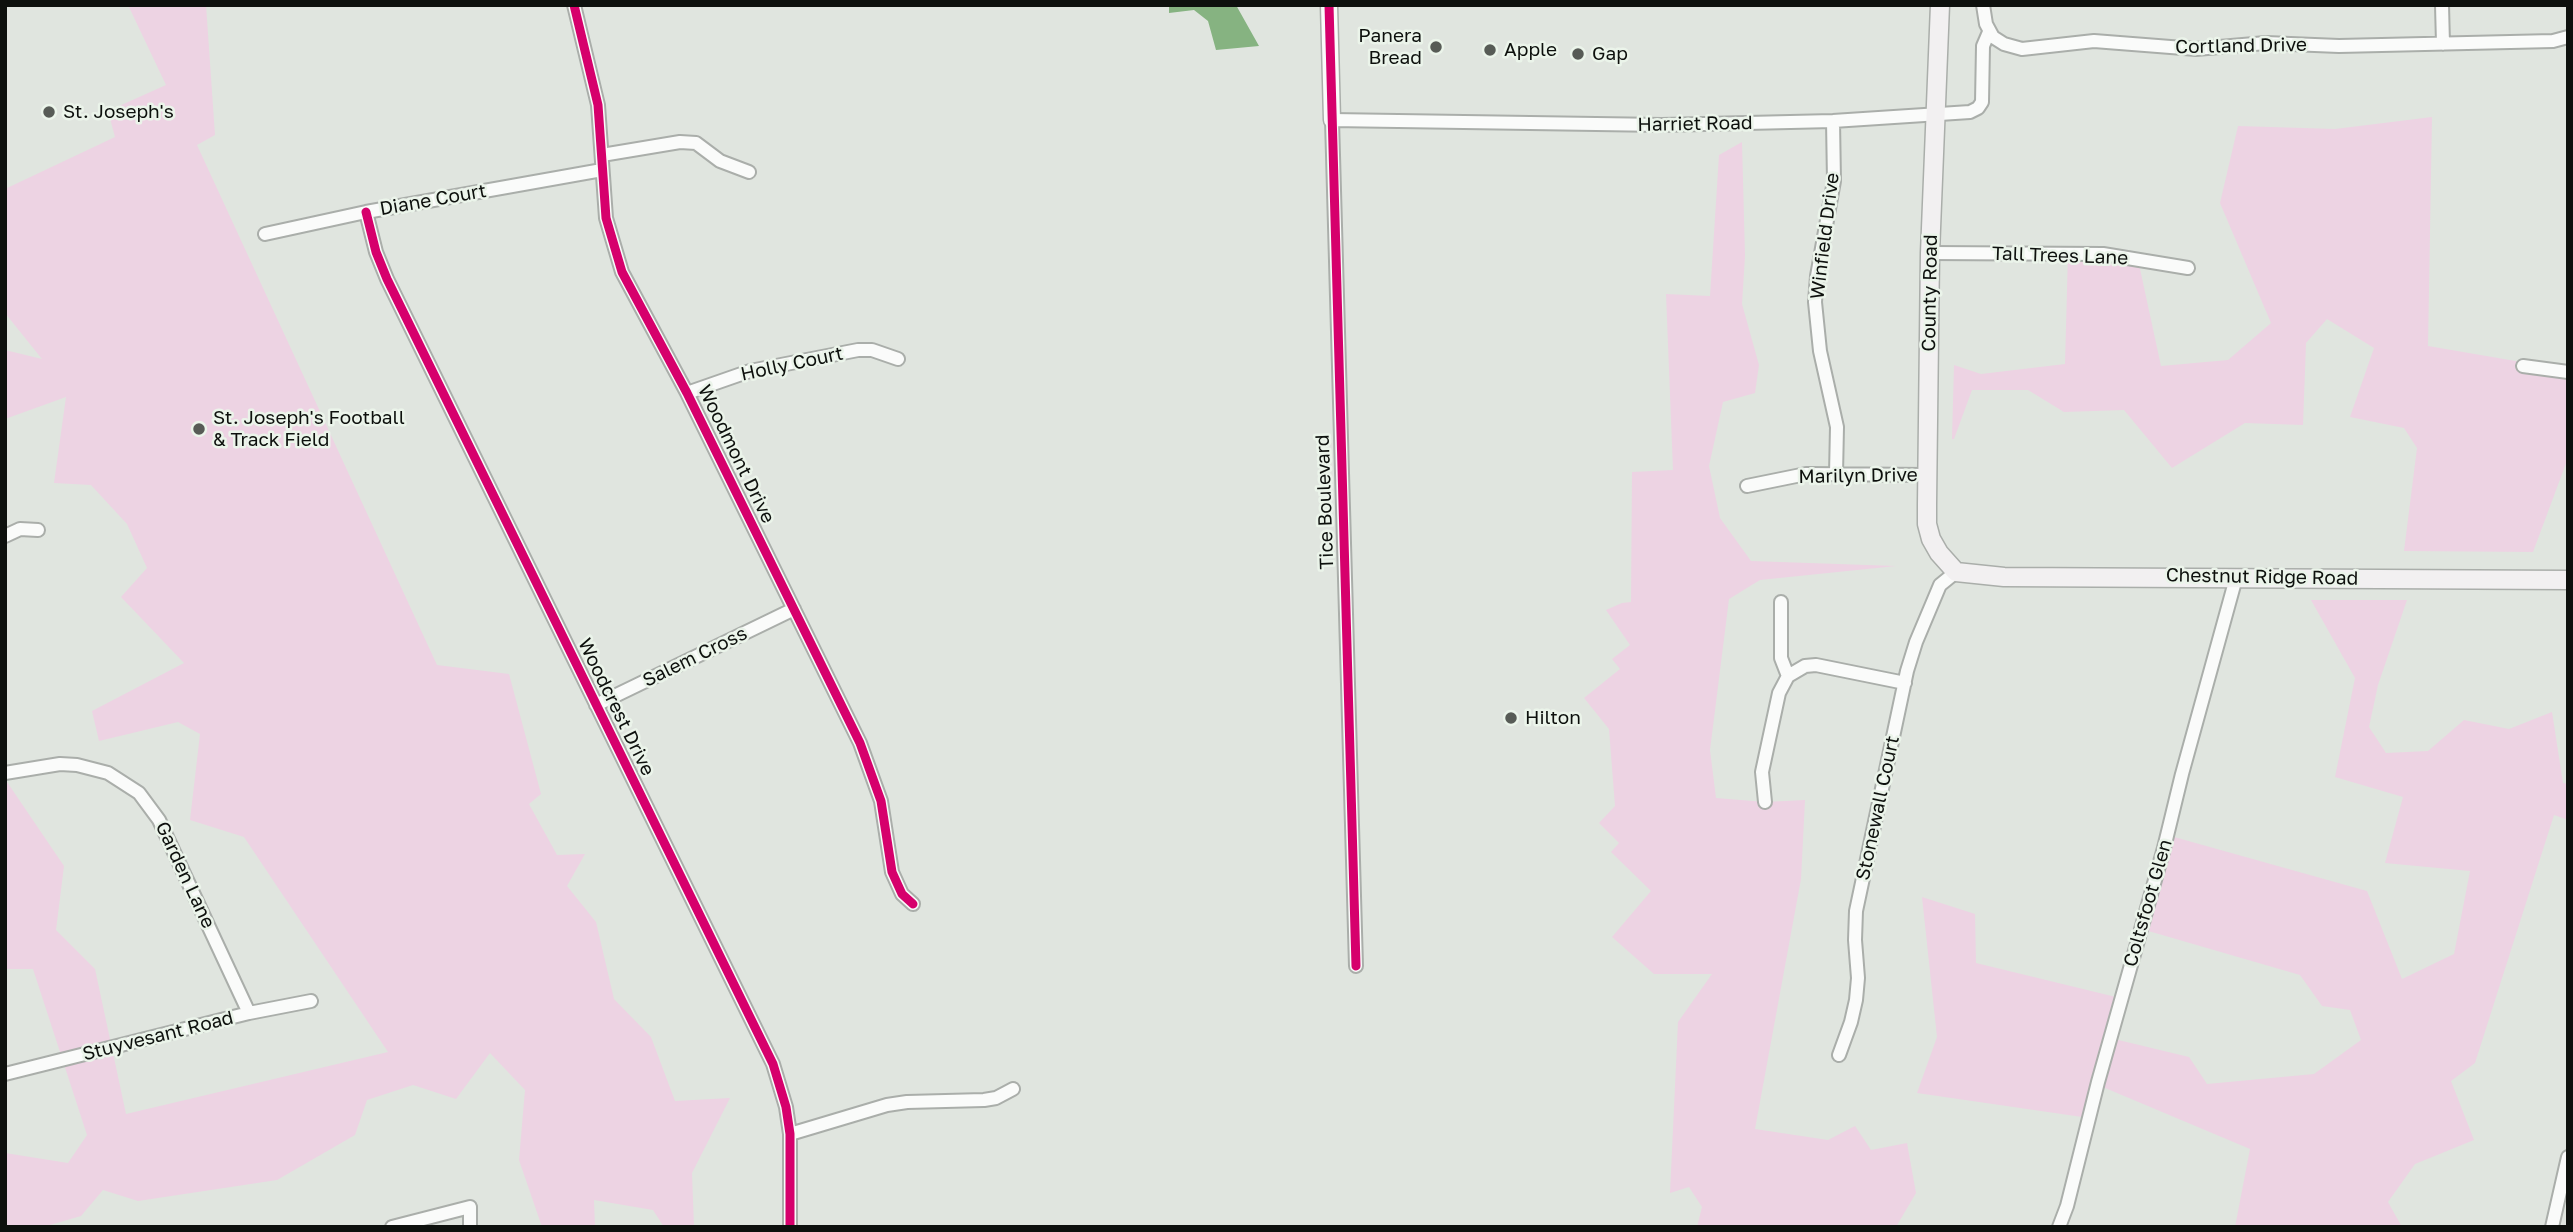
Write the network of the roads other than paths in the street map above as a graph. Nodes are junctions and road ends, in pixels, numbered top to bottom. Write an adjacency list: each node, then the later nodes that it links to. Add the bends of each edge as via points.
1 (574, 5): 12 (street, Woodmont Drive, via 598,105)
2 (1326, 5): 10 (street, Tice Boulevard)
3 (1940, 5): 9 (main road, County Road)
4 (1983, 5): 6 (street)
5 (2442, 5): 8 (street)
6 (1989, 32): 8 (street, Cortland Drive, via 2004,44 2022,48 2101,41 2196,50 2266,43); 9 (street, Harriet Road, via 1983,46 1980,106 1970,112)
7 (2568, 37): 8 (street, Cortland Drive)
8 (2442, 44)
9 (1934, 115): 11 (street, Harriet Road); 17 (main road, County Road)
10 (1332, 120): 11 (street, Harriet Road, via 1662,125); 39 (street, Tice Boulevard)
11 (1833, 121): 23 (street, Winfield Drive, via 1834,181 1815,302 1820,351 1838,427)
12 (602, 155): 13 (street, Woodmont Drive); 14 (street, via 680,142 696,144 720,161)
13 (602, 170): 15 (street, Diane Court); 22 (street, Woodmont Drive, via 606,218 622,272)
14 (749, 172)
15 (366, 212): 16 (street, Diane Court); 35 (street, Woodcrest Drive, via 387,279)
16 (265, 234)
17 (1930, 253): 18 (street, Tall Trees Lane, via 2103,254); 24 (main road, County Road)
18 (2189, 268)
19 (898, 359): 22 (street, Holly Court, via 879,351 858,350 750,371)
20 (2523, 366): 21 (street)
21 (2568, 372)
22 (687, 393): 32 (street, Woodmont Drive)
23 (1836, 474): 24 (street, Marilyn Drive); 25 (street, Marilyn Drive, via 1794,476)
24 (1927, 475): 28 (main road, County Road, via 1929,532 1939,554)
25 (1747, 486)
26 (38, 530): 27 (street, via 20,529)
27 (5, 536)
28 (1956, 572): 29 (main road, Chestnut Ridge Road, via 2004,577); 34 (street, Stonewall Court, via 1940,585 1927,613)
29 (2236, 578): 30 (main road, Chestnut Ridge Road); 50 (street, Coltsfoot Glen)
30 (2568, 580)
31 (1781, 602): 33 (street, via 1781,658)
32 (794, 609): 35 (street, Salem Cross); 38 (street, Woodmont Drive, via 868,762 881,801 892,872 902,894)
33 (1788, 676): 34 (street, via 1816,665); 37 (street, via 1779,693 1762,772)
34 (1905, 683): 42 (street, Stonewall Court, via 1856,911 1856,1000)
35 (596, 705): 45 (street, Woodcrest Drive, via 773,1064)
36 (5, 774): 41 (street, Garden Lane, via 77,765 108,773 139,793 159,820)
37 (1765, 802)
38 (913, 904)
39 (1356, 966)
40 (311, 1002): 41 (street, Stuyvesant Road)
41 (249, 1013): 43 (street, Stuyvesant Road)
42 (1839, 1055)
43 (5, 1074)
44 (1013, 1088): 45 (street, via 984,1100 887,1105)
45 (790, 1133): 49 (street, Woodcrest Drive)
46 (2568, 1157): 51 (street)
47 (392, 1227): 48 (street, via 470,1207)
48 (470, 1227)
49 (790, 1227)
50 (2059, 1227)
51 (2552, 1227)

